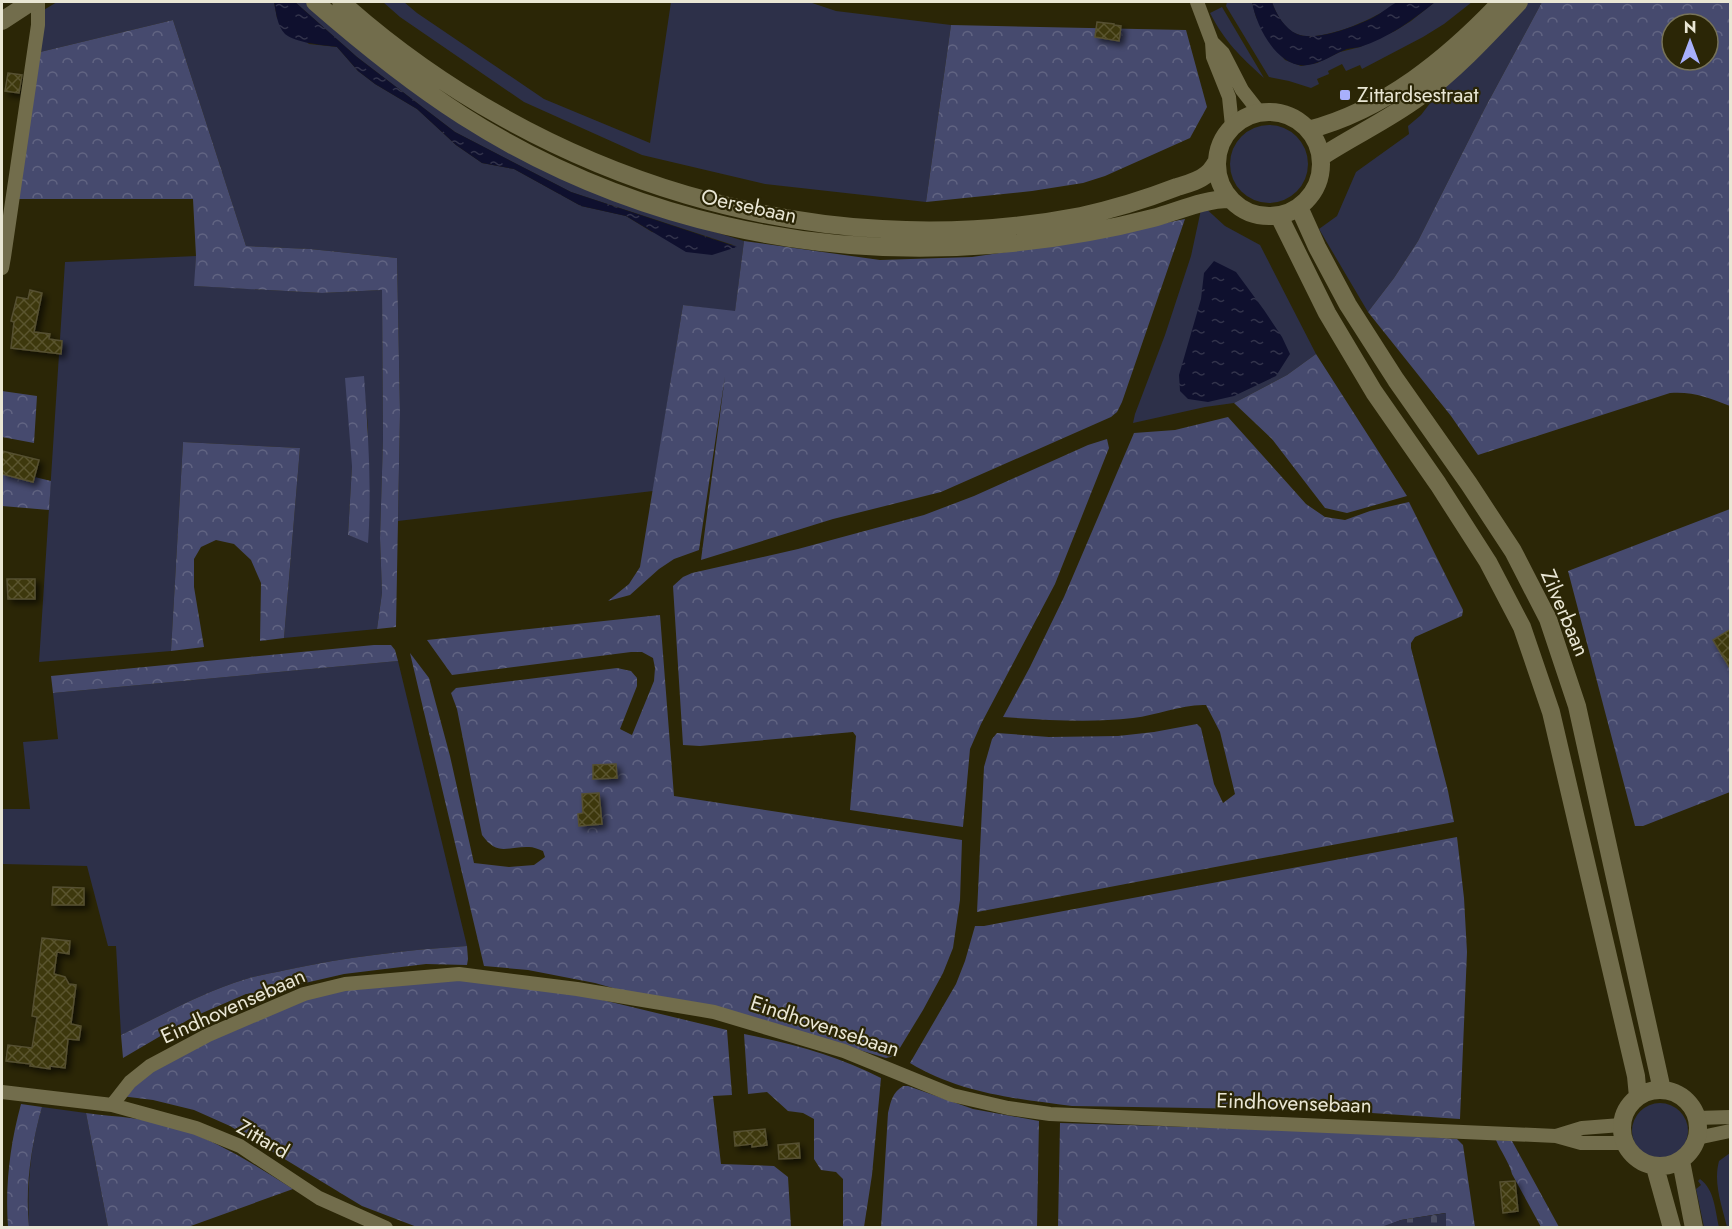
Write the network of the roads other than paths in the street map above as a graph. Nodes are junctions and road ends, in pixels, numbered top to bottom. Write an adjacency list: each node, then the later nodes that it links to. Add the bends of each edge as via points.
1 (31, 2): 8 (main road)
2 (38, 2): 18 (street, via 38,25)
3 (315, 2): 15 (main road, Oersebaan, via 374,53 492,133 589,182 656,207 754,233 881,248 1011,243 1114,227 1194,205)
4 (341, 2): 14 (main road, Oersebaan, via 411,59 477,103 545,140 657,186 762,213 815,222 914,230 1007,227 1060,220 1132,203 1196,181)
5 (1197, 2): 9 (street)
6 (1501, 2): 12 (main road, via 1439,61 1411,81 1345,118)
7 (1519, 2): 13 (main road, via 1460,63 1421,96)
8 (2, 21)
9 (1212, 42): 10 (street); 11 (street, via 1213,57 1229,97)
10 (1260, 112): 11 (main road); 12 (main road, via 1287,115)
11 (1232, 126): 14 (main road, via 1220,146)
12 (1308, 130): 13 (main road)
13 (1321, 157): 16 (main road, via 1317,184)
14 (1216, 163): 15 (main road, via 1220,184)
15 (1230, 200): 17 (main road, via 1251,213)
16 (1299, 207): 17 (main road); 19 (main road, Zilverbaan, via 1348,305 1514,551 1548,619 1577,706)
17 (1279, 216): 21 (main road, via 1327,313 1374,392 1488,562 1522,627 1551,712)
18 (2, 268)
19 (1662, 1090): 21 (main road); 24 (main road, via 1684,1099)
20 (2, 1092): 22 (street, Zittard)
21 (1638, 1097): 26 (main road, via 1626,1109)
22 (112, 1105): 26 (street, Eindhovensebaan, via 130,1082 150,1066 208,1035 304,994 345,984 459,974 714,1012 844,1051 952,1095 1050,1114 1556,1136 1582,1128); 30 (street, Zittard, via 196,1128 240,1146 319,1198)
23 (1731, 1117): 24 (street)
24 (1697, 1118): 27 (main road)
25 (1731, 1131): 27 (street)
26 (1623, 1134): 29 (main road, via 1631,1154)
27 (1697, 1138): 28 (main road)
28 (1681, 1161): 29 (main road); 32 (main road)
29 (1655, 1167): 31 (main road)
30 (386, 1227)
31 (1672, 1227)
32 (1694, 1227)

